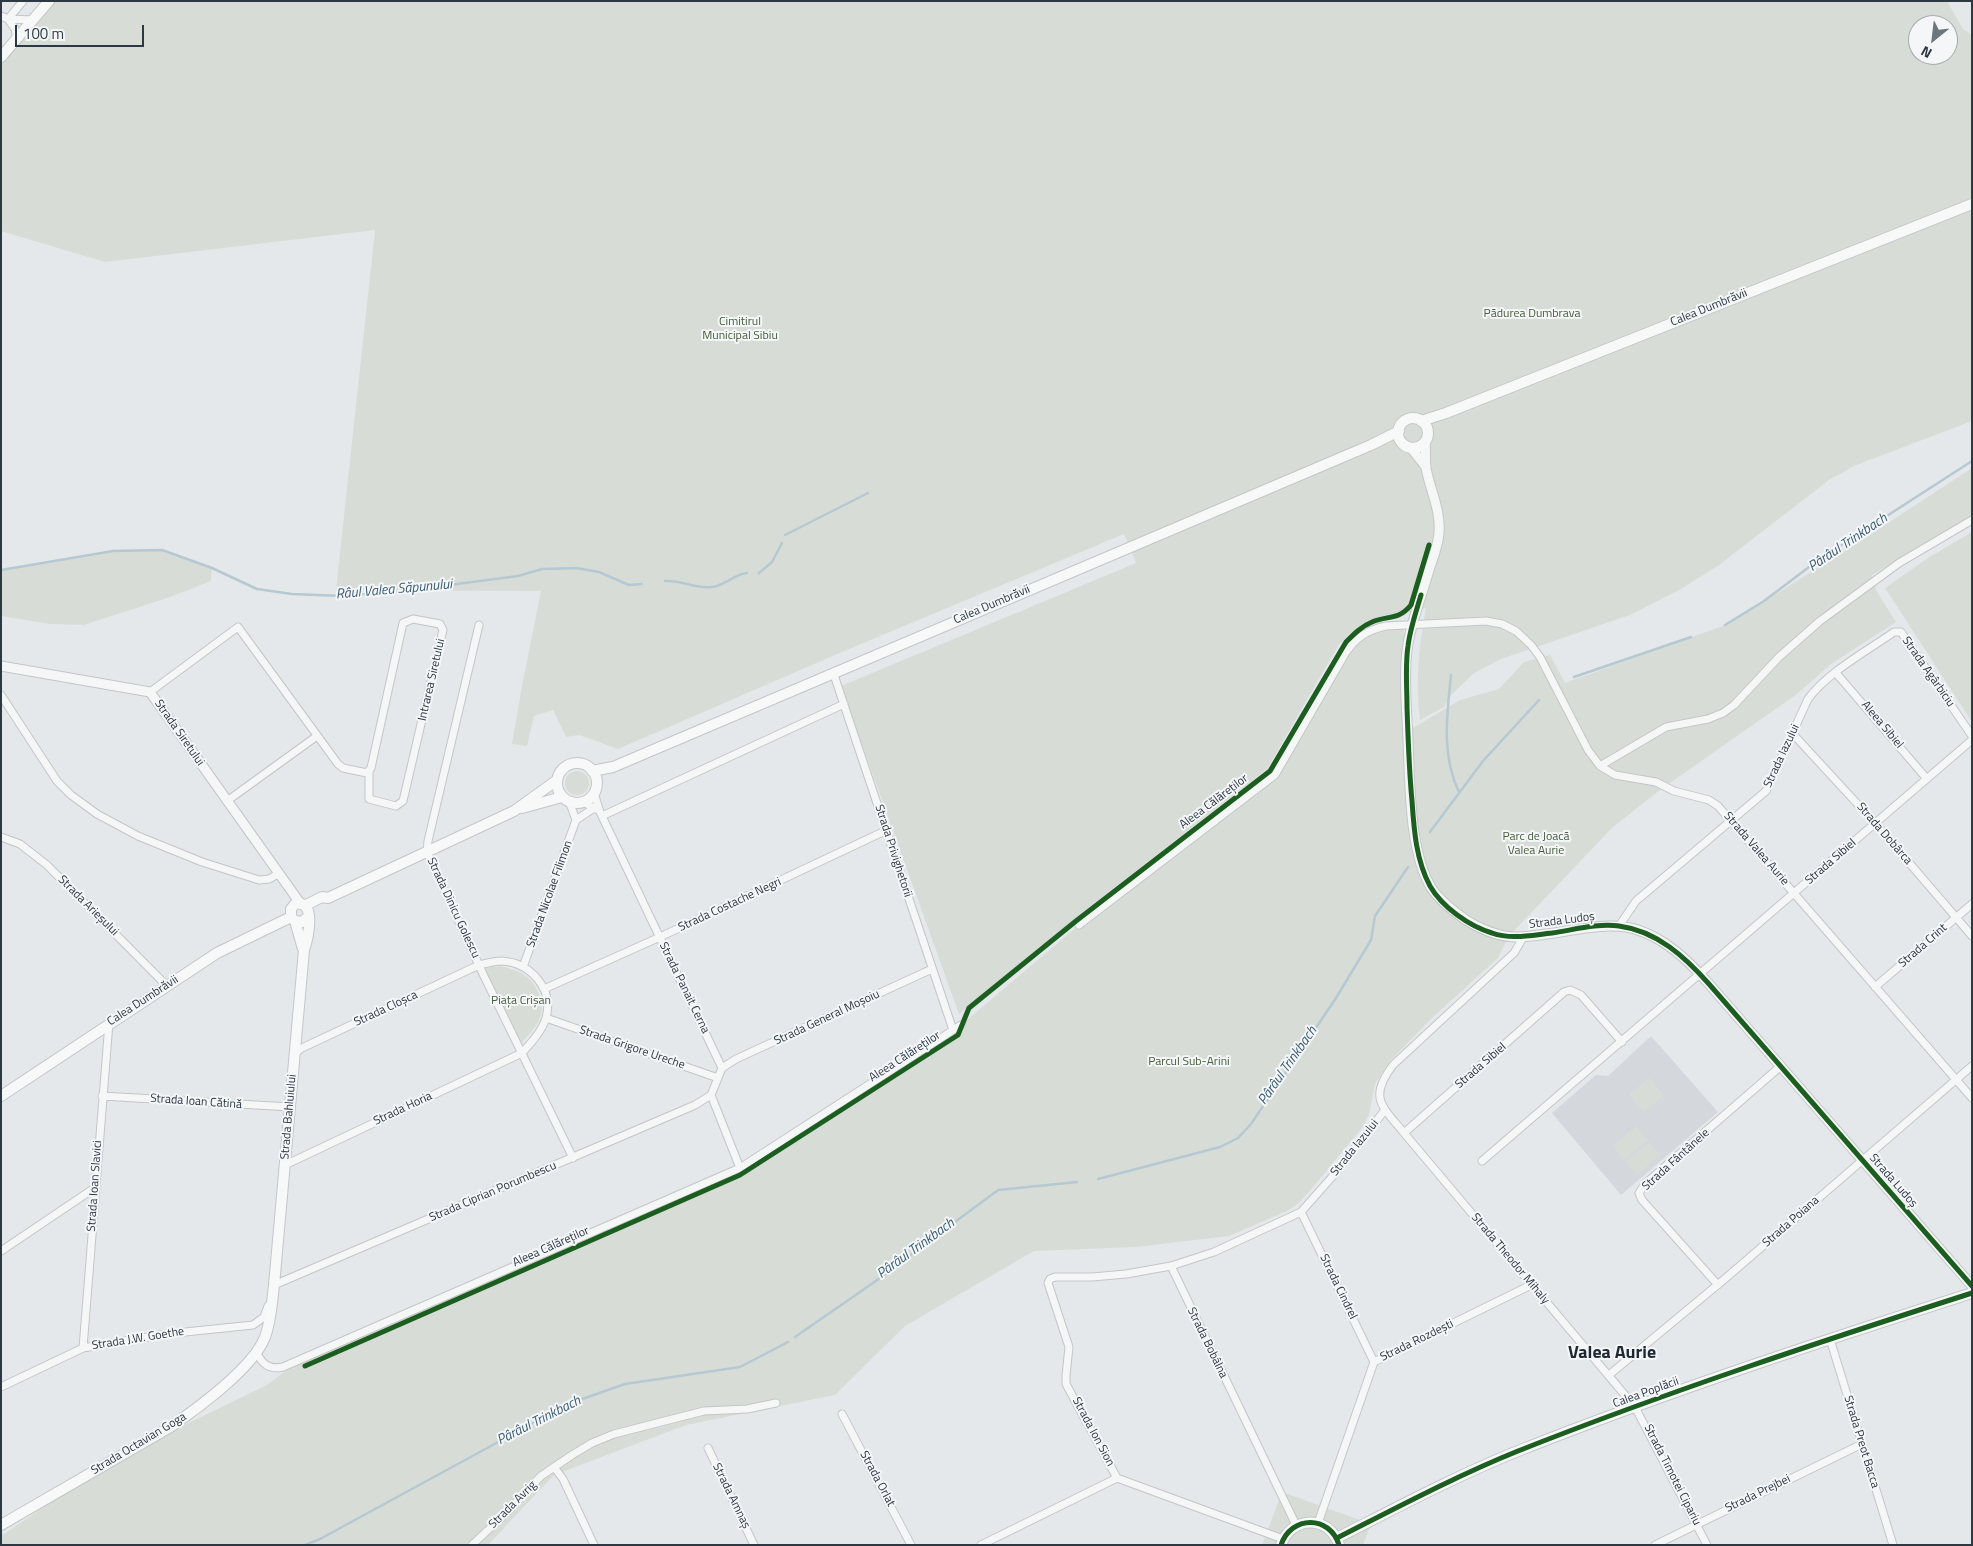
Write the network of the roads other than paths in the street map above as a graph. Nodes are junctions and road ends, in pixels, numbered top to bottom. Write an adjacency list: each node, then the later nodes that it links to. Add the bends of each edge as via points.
1 (23, 1): 3 (street)
2 (49, 1): 4 (main road)
3 (5, 17): 4 (street); 5 (street, via 15,29)
4 (33, 20): 5 (main road)
5 (16, 39): 6 (main road)
6 (1, 57)
7 (1972, 204): 8 (main road, Calea Dumbrăvii)
8 (1446, 413): 9 (main road, Calea Dumbrăvii); 11 (main road, Calea Dumbrăvii)
9 (1421, 421): 10 (main road, via 1414,418 1406,420); 11 (main road)
10 (1399, 431): 12 (main road); 13 (main road, Calea Dumbrăvii)
11 (1427, 436): 14 (main road, via 1419,447); 15 (street, Strada Ludoș)
12 (1401, 442): 13 (main road, Calea Dumbrăvii); 14 (main road)
13 (1371, 445): 21 (main road, Calea Dumbrăvii)
14 (1411, 448): 15 (street, Strada Ludoș)
15 (1426, 467): 17 (street, Strada Ludoș, via 1439,516 1439,532)
16 (1972, 520): 30 (street, via 1898,563 1812,627 1778,657 1728,710 1708,719 1666,727)
17 (1412, 624): 30 (street, via 1486,620 1516,631 1540,657 1588,750); 53 (street, Aleea Călăreților, via 1373,629 1359,637 1345,654 1275,775); 55 (street, Strada Ludoș, via 1406,660 1409,755 1415,836 1423,870 1441,900 1471,923 1499,935)
18 (479, 625): 46 (street)
19 (1900, 632): 22 (street, Strada Iazului, via 1894,632); 28 (street, Strada Agârbiciu)
20 (1, 666): 23 (street, Strada Siretului)
21 (833, 672): 25 (street, Strada Privighetorii); 32 (main road, Calea Dumbrăvii)
22 (1836, 673): 26 (street, Strada Iazului, via 1808,699); 33 (street, Aleea Sibiel)
23 (150, 692): 27 (street, via 238,627); 37 (street, Strada Siretului)
24 (1, 694): 47 (street, via 57,782 97,814 138,836 202,862 259,880)
25 (844, 704): 40 (street); 44 (street, Strada Privighetorii)
26 (1794, 734): 42 (street, Strada Iazului, via 1766,791); 43 (street, Strada Dobârca)
27 (316, 736): 31 (street, via 340,766); 37 (street)
28 (1972, 736)
29 (1972, 740): 33 (street, Strada Sibiel)
30 (1600, 766): 42 (street, Strada Valea Aurie, via 1615,775 1646,779 1674,791 1709,800)
31 (370, 772): 31 (street, Intrarea Siretului, via 403,623 413,619 440,624 443,630 403,801 396,806 369,799)
32 (594, 776): 34 (main road, via 584,765 571,764 560,772); 35 (main road)
33 (1927, 779): 43 (street, Strada Sibiel)
34 (557, 780): 36 (main road, via 557,786); 39 (main road)
35 (594, 793): 38 (main road); 40 (street, Strada Panait Cerna)
36 (566, 799): 38 (main road); 39 (main road); 41 (street)
37 (226, 801): 47 (street, Strada Siretului)
38 (583, 802): 40 (street)
39 (514, 811): 46 (main road)
40 (599, 812): 41 (street); 57 (street, Strada Panait Cerna)
41 (576, 820): 60 (street, Strada Nicolae Filimon)
42 (1732, 821): 48 (street, Strada Valea Aurie); 54 (street, Strada Iazului, via 1636,901)
43 (1875, 823): 48 (street, Strada Sibiel); 51 (street, Strada Dobârca)
44 (887, 830): 57 (street, Strada Costache Negri); 61 (street, Strada Privighetorii)
45 (1, 837): 63 (street, Strada Arieșului, via 20,844 48,865)
46 (427, 852): 50 (main road); 59 (street, Strada Dinicu Golescu)
47 (278, 874): 50 (street, Strada Siretului)
48 (1794, 894): 62 (street, Strada Sibiel); 64 (street, Strada Valea Aurie)
49 (1972, 904): 51 (street, Strada Crint)
50 (303, 908): 52 (main road, via 290,911); 52 (main road, Calea Dumbrăvii, via 302,922); 58 (main road, Strada Bahluiului)
51 (1956, 917): 56 (street, Strada Dobârca); 64 (street, Strada Crint)
52 (293, 919): 58 (main road, Strada Bahluiului); 63 (main road, Calea Dumbrăvii, via 227,947)
53 (1079, 925)
54 (1619, 926): 55 (street, Strada Ludoș); 62 (street, Strada Ludoș, via 1668,945)
55 (1524, 936): 83 (street, Strada Iazului, via 1514,954 1393,1065 1379,1088)
56 (1972, 936)
57 (660, 938): 65 (street, Strada Costache Negri); 75 (street, Strada Panait Cerna)
58 (304, 950): 72 (main road, Strada Bahluiului)
59 (479, 965): 60 (street, via 503,961); 71 (street); 72 (street, Strada Cloșca)
60 (523, 967): 65 (street, via 533,973)
61 (932, 969): 69 (street, Strada Privighetorii); 75 (street, Strada General Moșoiu)
62 (1701, 974): 70 (street, Strada Sibiel); 73 (street, Strada Ludoș)
63 (167, 986): 67 (main road, Calea Dumbrăvii)
64 (1875, 987): 77 (street, Strada Valea Aurie)
65 (544, 988): 66 (street)
66 (546, 1018): 71 (street); 76 (street, Strada Grigore Ureche)
67 (109, 1024): 79 (main road, Calea Dumbrăvii); 80 (street, Strada Ioan Slavici)
68 (961, 1025): 69 (street, Aleea Călăreților)
69 (953, 1030): 89 (street, Aleea Călăreților)
70 (1622, 1042): 84 (street, Strada Sibiel, via 1581,995 1570,990 1564,992); 86 (street, Strada Sibiel)
71 (522, 1053): 85 (street); 88 (street, Strada Horia)
72 (294, 1054): 82 (main road, Strada Bahluiului)
73 (1781, 1066): 87 (street, Strada Ludoș); 96 (street, Strada Fântânele, via 1645,1184 1640,1193 1642,1200)
74 (1972, 1066): 77 (street, Strada Poiana)
75 (722, 1068): 76 (street)
76 (718, 1078): 78 (street)
77 (1956, 1080): 81 (street, Strada Valea Aurie); 87 (street, Strada Poiana)
78 (710, 1095): 85 (street, Strada Ciprian Porumbescu); 89 (street)
79 (1, 1096)
80 (102, 1096): 82 (street, Strada Ioan Cătină); 90 (street, Strada Ioan Slavici)
81 (1972, 1098)
82 (290, 1108): 88 (main road, Strada Bahluiului)
83 (1385, 1110): 84 (street, Strada Theodor Mihaly); 91 (street, Strada Iazului)
84 (1404, 1134): 95 (street, Strada Theodor Mihaly)
85 (573, 1158): 94 (street, Strada Ciprian Porumbescu)
86 (1482, 1161)
87 (1863, 1161): 96 (street, Strada Poiana); 97 (street, Strada Ludoș)
88 (285, 1166): 94 (main road, Strada Bahluiului)
89 (740, 1168): 101 (street, Aleea Călăreților, via 283,1367 274,1368 260,1359)
90 (96, 1187): 92 (street); 102 (street, Strada Ioan Slavici)
91 (1301, 1212): 93 (street, Strada Iazului, via 1214,1252); 103 (street, Strada Cindrel)
92 (1, 1251)
93 (1171, 1266): 112 (street, Strada Ion Sion, via 1109,1276 1050,1279 1049,1286 1069,1347 1066,1384); 116 (street, Strada Bobâlna)
94 (274, 1285): 99 (street, via 264,1317); 101 (main road, Strada Octavian Goga, via 270,1322)
95 (1531, 1285): 103 (street, Strada Rozdești); 104 (street, Strada Theodor Mihaly)
96 (1718, 1285): 104 (street, Strada Poiana)
97 (1972, 1286)
98 (1972, 1293): 100 (main road, Calea Poplăcii)
99 (254, 1325): 101 (street, via 260,1332); 102 (street, Strada J.W. Goethe, via 166,1334)
100 (1830, 1339): 107 (main road, Calea Poplăcii); 109 (street, Strada Preot Bacca)
101 (260, 1347): 115 (main road, Strada Octavian Goga, via 215,1393 172,1426)
102 (83, 1348): 105 (street, Strada J.W. Goethe)
103 (1374, 1362): 113 (street, Strada Rozdești)
104 (1609, 1375): 107 (street, Strada Theodor Mihaly)
105 (1, 1387)
106 (776, 1403): 111 (street, Strada Avrig, via 747,1409 704,1411 614,1434 592,1443)
107 (1635, 1407): 114 (street, Strada Timotei Cipariu); 117 (main road, Calea Poplăcii, via 1488,1464)
108 (842, 1414): 122 (street, Strada Orlat)
109 (1862, 1444): 114 (street, Strada Prejbei); 126 (street, Strada Preot Bacca)
110 (708, 1448): 121 (street, Strada Amnaș)
111 (554, 1467): 119 (street, Strada Avrig); 120 (street, via 563,1479)
112 (1118, 1478): 118 (street, Strada Ion Sion); 123 (street)
113 (1318, 1523): 116 (main road); 117 (main road, via 1327,1527)
114 (1696, 1524): 124 (street, Strada Prejbei); 125 (street, Strada Timotei Cipariu)
115 (1, 1525)
116 (1296, 1525): 118 (main road)
117 (1338, 1541)
118 (1282, 1542)
119 (472, 1545)
120 (594, 1545)
121 (754, 1545)
122 (911, 1545)
123 (981, 1545)
124 (1655, 1545)
125 (1707, 1545)
126 (1893, 1545)

